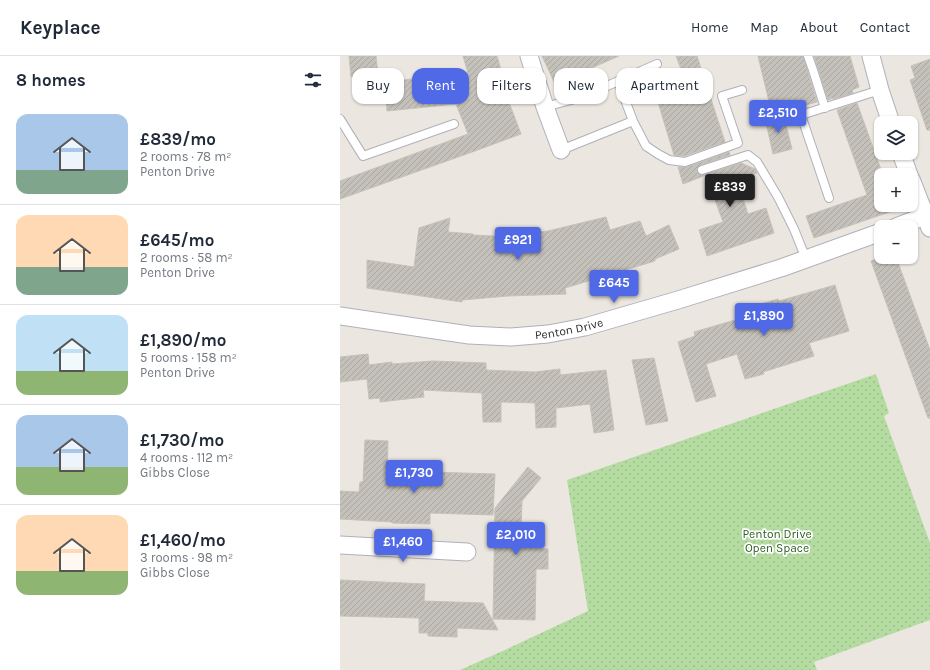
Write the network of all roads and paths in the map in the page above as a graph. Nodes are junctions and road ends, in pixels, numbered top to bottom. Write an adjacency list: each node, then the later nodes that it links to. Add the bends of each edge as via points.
1 (529, 56): 10 (street)
2 (808, 56): 11 (lane)
3 (871, 56): 8 (street)
4 (657, 64): 5 (lane)
5 (648, 68)
6 (616, 82): 10 (lane, via 582,97)
7 (742, 90): 14 (lane, via 722,96 738,143 685,162 669,160 646,146)
8 (880, 90): 11 (lane); 12 (street)
9 (627, 104): 14 (lane)
10 (545, 107): 16 (street)
11 (825, 108): 19 (lane, via 801,115)
12 (889, 116)
13 (340, 119): 15 (lane, via 362,156)
14 (633, 121): 16 (lane)
15 (454, 124)
16 (561, 150)
17 (702, 170): 23 (lane, via 748,156 757,162 778,197)
18 (918, 197): 20 (street)
19 (829, 198)
20 (928, 222): 21 (street)
21 (918, 224)
22 (874, 235): 23 (street, Penton Drive)
23 (806, 259): 24 (street, Penton Drive, via 678,300 585,327 548,334 511,337 469,335)
24 (340, 316)
25 (340, 545): 26 (street)
26 (467, 552)

